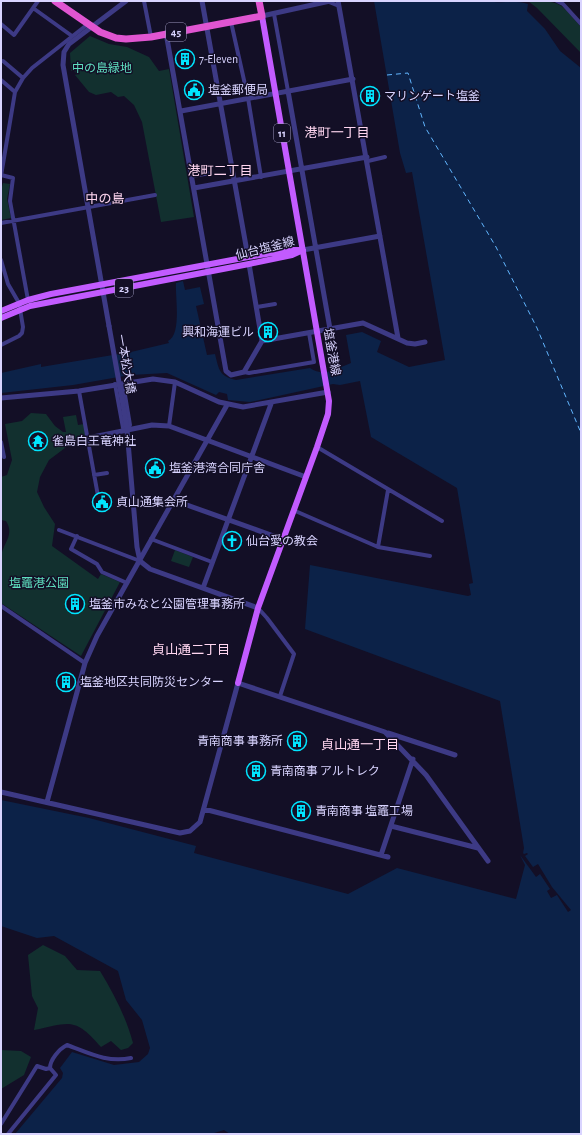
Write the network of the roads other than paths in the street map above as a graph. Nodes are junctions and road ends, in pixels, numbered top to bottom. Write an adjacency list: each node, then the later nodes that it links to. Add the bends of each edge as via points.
1 (38, 1): 10 (street)
2 (55, 1): 16 (highway, 45)
3 (126, 1): 16 (street, 一本松大橋)
4 (144, 1): 20 (street)
5 (202, 1): 17 (street)
6 (260, 1): 12 (highway)
7 (557, 1): 15 (street)
8 (330, 2): 9 (street); 11 (street)
9 (339, 3): 23 (street)
10 (33, 8): 14 (street, via 14,35); 19 (street)
11 (274, 14): 12 (street); 25 (street)
12 (262, 16): 13 (highway, 45); 27 (main road, 塩釜港線 / 11)
13 (232, 22): 17 (highway, 45); 28 (street)
14 (1, 24)
15 (581, 24)
16 (90, 25): 19 (street); 20 (highway, 45, via 116,38 134,39); 43 (street, 一本松大橋, via 66,47 62,60)
17 (207, 27): 18 (highway, 45); 29 (street)
18 (166, 34): 20 (highway, 45); 30 (street)
19 (72, 36): 22 (street)
20 (151, 36)
21 (3, 61): 22 (street)
22 (23, 78): 26 (street)
23 (353, 79): 25 (street); 32 (street)
24 (1, 80): 26 (street)
25 (288, 91): 27 (street); 34 (street)
26 (15, 92): 33 (street)
27 (275, 93): 28 (street); 35 (main road, 塩釜港線 / 11)
28 (248, 98): 29 (street); 39 (street)
29 (221, 103): 30 (street); 40 (street)
30 (181, 111): 38 (street)
31 (385, 157): 32 (street)
32 (367, 159): 34 (street); 46 (street)
33 (2, 161): 37 (street)
34 (302, 169): 35 (street); 47 (street)
35 (289, 172): 39 (street); 48 (main road, 塩釜港線 / 11)
36 (211, 173): 38 (street)
37 (1, 175): 44 (street, via 13,178 10,201)
38 (192, 176): 41 (street)
39 (261, 177): 40 (street)
40 (234, 182): 41 (street); 49 (street)
41 (194, 188): 52 (street)
42 (155, 195): 43 (street)
43 (88, 208): 44 (street); 54 (street, 一本松大橋)
44 (14, 221): 45 (street); 55 (street)
45 (1, 223)
46 (380, 236): 47 (street); 64 (street)
47 (315, 248): 48 (street); 61 (street)
48 (303, 250): 49 (main road, 仙台塩釜線 / 23); 51 (main road, 仙台塩釜線 / 23, via 292,255); 62 (main road, 塩釜港線 / 11)
49 (248, 257): 52 (main road, 仙台塩釜線 / 23)
50 (1, 260): 57 (street, via 8,284)
51 (249, 264): 53 (main road, 仙台塩釜線 / 23); 58 (street)
52 (207, 265): 53 (street); 54 (main road, 仙台塩釜線 / 23)
53 (208, 272): 54 (main road, 仙台塩釜線 / 23); 68 (street, via 226,372 231,375)
54 (102, 288): 55 (main road, 仙台塩釜線 / 23); 57 (main road, 仙台塩釜線 / 23); 78 (street, 一本松大橋, bridge)
55 (28, 300): 57 (main road, 仙台塩釜線 / 23)
56 (275, 304): 58 (street)
57 (20, 306): 59 (main road, 仙台塩釜線 / 23); 60 (main road, 仙台塩釜線 / 23); 67 (street, via 22,333)
58 (257, 307): 65 (street)
59 (1, 311)
60 (1, 318)
61 (330, 329): 62 (street); 64 (street, via 363,323)
62 (318, 332): 63 (street); 72 (main road, 塩釜港線 / 11)
63 (309, 333): 65 (street); 68 (street, via 314,362)
64 (398, 338): 66 (street, via 407,343)
65 (262, 341): 68 (street)
66 (425, 342)
67 (1, 345)
68 (244, 372)
69 (175, 382): 70 (street, via 153,379); 76 (street); 77 (street)
70 (123, 383): 71 (street); 78 (street, via 130,425)
71 (115, 384): 73 (street); 78 (street, via 123,428)
72 (327, 390): 75 (street); 82 (main road, 塩釜港線 / 11, via 328,414)
73 (79, 391): 74 (street); 79 (street)
74 (1, 398)
75 (271, 404): 76 (street, via 243,407); 83 (street)
76 (227, 405): 80 (street)
77 (169, 426): 78 (street, via 158,424); 80 (street)
78 (127, 430): 79 (street); 100 (street, 一本松大橋)
79 (88, 438): 86 (street)
80 (206, 440): 83 (street); 90 (street)
81 (1, 442): 84 (street)
82 (317, 447): 87 (main road, 塩釜港線 / 11); 88 (street)
83 (251, 456): 87 (street); 92 (street)
84 (4, 457)
85 (107, 473): 86 (street)
86 (94, 475): 89 (street)
87 (306, 476): 91 (main road, 塩釜港線 / 11)
88 (388, 490): 93 (street); 98 (street)
89 (98, 496)
90 (173, 500): 92 (street); 96 (street)
91 (293, 510): 97 (main road, 塩釜港線 / 11); 98 (street)
92 (228, 520): 97 (street); 101 (street)
93 (442, 521)
94 (59, 530): 95 (street)
95 (77, 536): 100 (street); 102 (street, via 71,549 97,564 102,572)
96 (151, 539): 100 (street); 101 (street)
97 (282, 539): 105 (main road, 塩釜港線 / 11)
98 (378, 547): 99 (street)
99 (430, 556)
100 (140, 561): 102 (street); 103 (street, via 150,569)
101 (212, 562): 103 (street)
102 (127, 583): 106 (street)
103 (203, 588): 105 (street)
104 (1, 606): 106 (street)
105 (258, 608): 107 (main road, 塩釜港線 / 11); 108 (street, via 294,654)
106 (85, 662): 113 (street)
107 (238, 682): 108 (street); 114 (street)
108 (280, 696): 109 (street)
109 (385, 732): 110 (street); 111 (street)
110 (455, 755)
111 (413, 759): 115 (street); 116 (street)
112 (1, 792): 113 (street)
113 (47, 802): 114 (street, via 180,832 195,828)
114 (204, 809): 117 (street)
115 (391, 826): 116 (street); 117 (street)
116 (478, 848): 119 (street)
117 (381, 855): 118 (street)
118 (388, 857)
119 (488, 862)
120 (131, 1058): 121 (street, via 116,1061 104,1059 67,1045 62,1047 50,1063)
121 (50, 1068): 122 (street, via 38,1066); 123 (street, via 56,1075)
122 (1, 1124)
123 (8, 1134)

